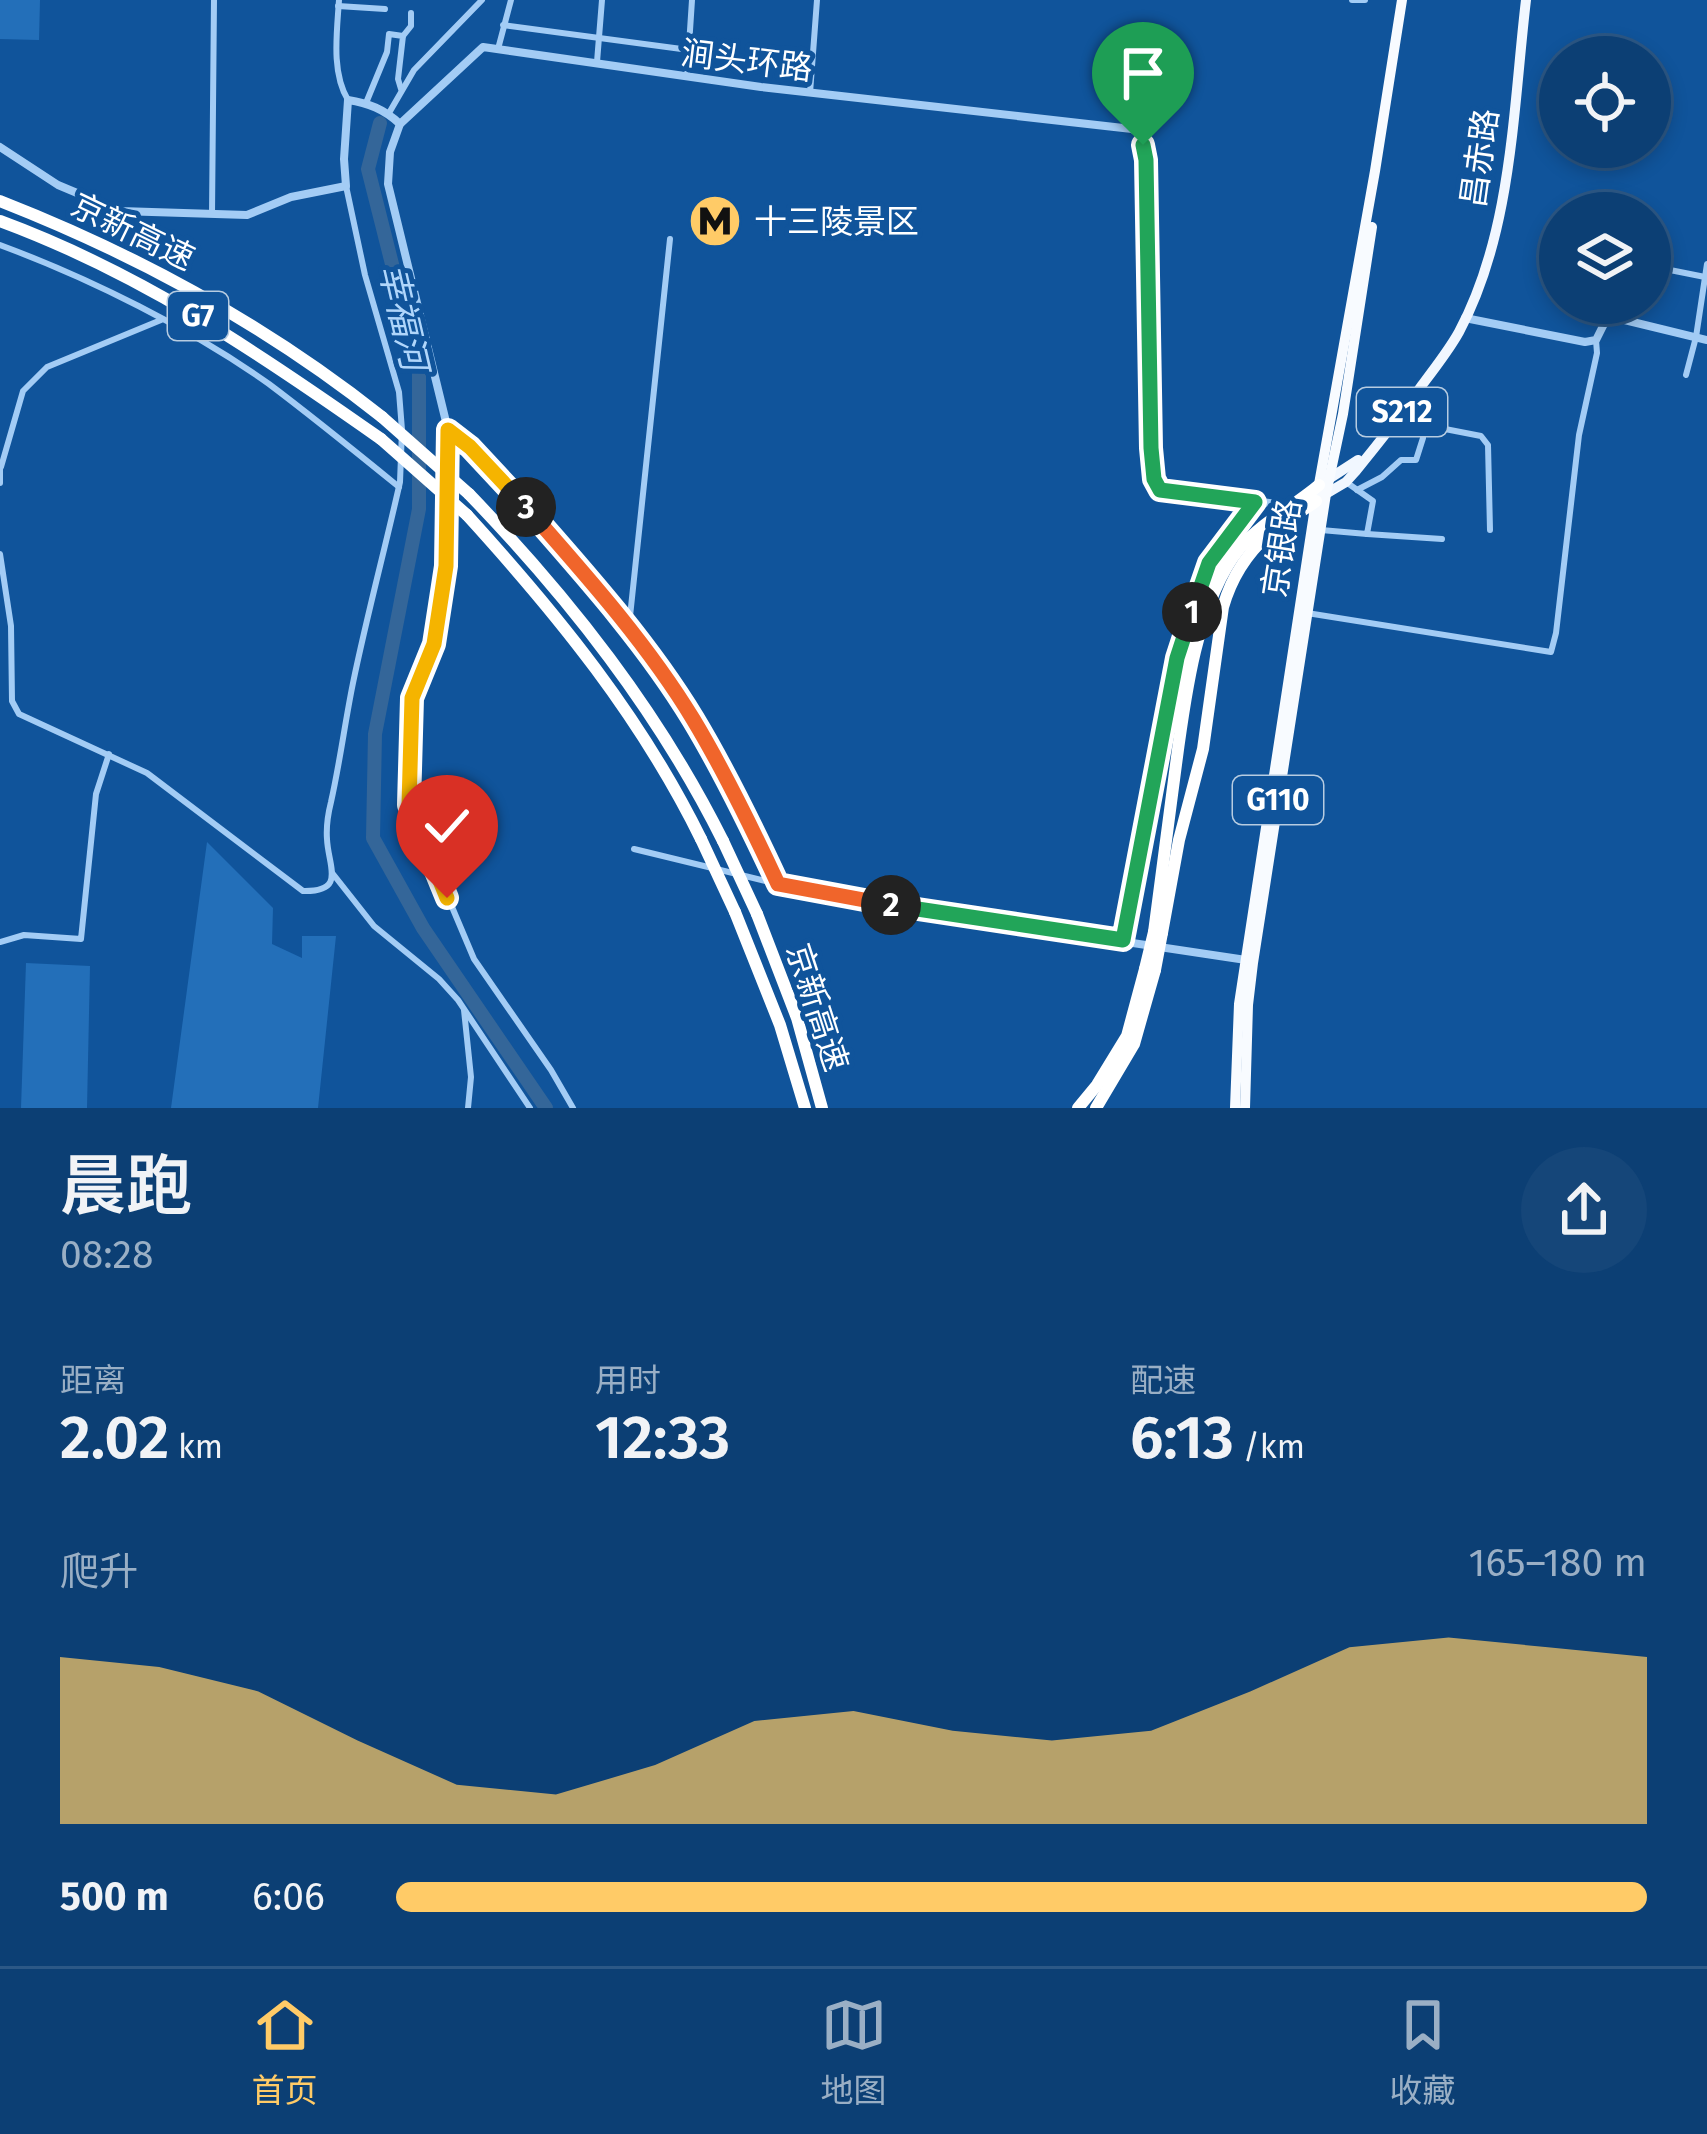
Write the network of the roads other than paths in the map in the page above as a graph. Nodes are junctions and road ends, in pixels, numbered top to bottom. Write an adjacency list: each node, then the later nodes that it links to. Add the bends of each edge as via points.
1 (214, 0): 30 (street)
2 (511, 0): 14 (street)
3 (602, 0): 16 (street)
4 (692, 0): 18 (street)
5 (818, 0): 22 (street)
6 (1352, 0): 7 (street)
7 (1365, 0)
8 (1406, 0): 51 (highway, 京银路 / G110)
9 (1526, 0): 38 (main road, 昌赤路 / S212, via 1497,222)
10 (478, 2): 21 (street)
11 (338, 3): 12 (street); 23 (street, via 340,86)
12 (385, 9)
13 (411, 13): 15 (street)
14 (503, 25): 16 (street); 17 (street)
15 (403, 36): 21 (street); 24 (street, via 389,34)
16 (598, 39): 18 (street); 19 (street)
17 (498, 49): 19 (street, 涧头环路); 26 (street, via 483,47)
18 (688, 50): 20 (street)
19 (597, 64): 20 (street, 涧头环路)
20 (687, 76): 22 (street, 涧头环路)
21 (401, 91): 25 (street)
22 (810, 93): 52 (street, 涧头环路, via 1139,133 1154,479 1160,490)
23 (348, 100): 24 (street); 28 (street)
24 (366, 103): 25 (street)
25 (388, 113): 26 (street)
26 (400, 124): 45 (street, via 388,184)
27 (0, 147): 30 (street, via 120,212)
28 (346, 186): 30 (street, via 247,215); 49 (street, via 399,392)
29 (0, 201): 75 (highway, 京新高速 / G7, bridge, via 209,298 282,343 469,494 565,599 704,802 757,914)
30 (212, 214)
31 (0, 221): 74 (highway, 京新高速 / G7, bridge, via 205,319 381,439 467,515 648,741 735,912)
32 (670, 239): 60 (street)
33 (0, 245): 39 (street)
34 (1707, 264): 36 (street)
35 (1671, 269): 36 (street)
36 (1706, 274): 37 (street)
37 (1704, 302): 40 (street)
38 (1464, 318): 41 (street); 44 (main road, 昌赤路 / S212); 51 (main road, 昌赤路 / S212, via 1361,457)
39 (161, 320): 47 (street, via 47,367 23,391); 49 (street, via 266,382)
40 (1696, 337): 41 (street, via 1608,316); 42 (street); 43 (street)
41 (1596, 340): 59 (street, via 1551,652)
42 (1707, 340)
43 (1686, 375)
44 (1401, 414): 50 (main road, 昌赤路 / S212); 55 (street, via 1488,445)
45 (448, 430): 60 (street, via 511,489); 73 (street, via 446,566 434,644 412,698 409,805 474,959)
46 (1423, 438): 50 (street, via 1416,460)
47 (0, 467): 48 (street)
48 (0, 483)
49 (399, 487): 63 (street, via 328,818)
50 (1350, 487): 51 (main road, 昌赤路 / S212); 56 (street, via 1373,501)
51 (1323, 489): 53 (highway); 54 (highway, 京银路 / G110); 65 (highway, via 1262,541 1228,588 1203,749); 68 (highway, 京银路 / G110)
52 (1255, 502): 53 (street, 涧头环路); 66 (street, via 1209,563 1177,658)
53 (1291, 506): 65 (highway, via 1231,562 1196,650)
54 (1321, 530): 56 (street); 59 (highway, 京银路 / G110)
55 (1490, 530)
56 (1367, 534): 57 (street)
57 (1442, 539)
58 (0, 554): 61 (street, via 14,707)
59 (1307, 613): 68 (highway, 京银路 / G110)
60 (629, 629): 64 (street, via 692,716)
61 (109, 754): 63 (street, via 147,773 303,891 326,887); 67 (street, via 96,794 81,939 24,935)
62 (634, 849): 64 (street)
63 (333, 874): 70 (street, via 374,926)
64 (778, 884): 66 (street)
65 (1158, 932): 69 (highway, bridge)
66 (1123, 940): 68 (street)
67 (0, 942)
68 (1249, 961): 78 (highway, 京银路 / G110, via 1238,1004); 79 (highway, 京银路 / G110)
69 (1149, 969): 76 (highway, via 1126,1036); 77 (highway, via 1134,1044)
70 (464, 1008): 71 (street); 72 (street)
71 (468, 1108)
72 (530, 1108)
73 (573, 1108)
74 (805, 1108)
75 (822, 1108)
76 (1082, 1108)
77 (1096, 1108)
78 (1235, 1108)
79 (1245, 1108)

